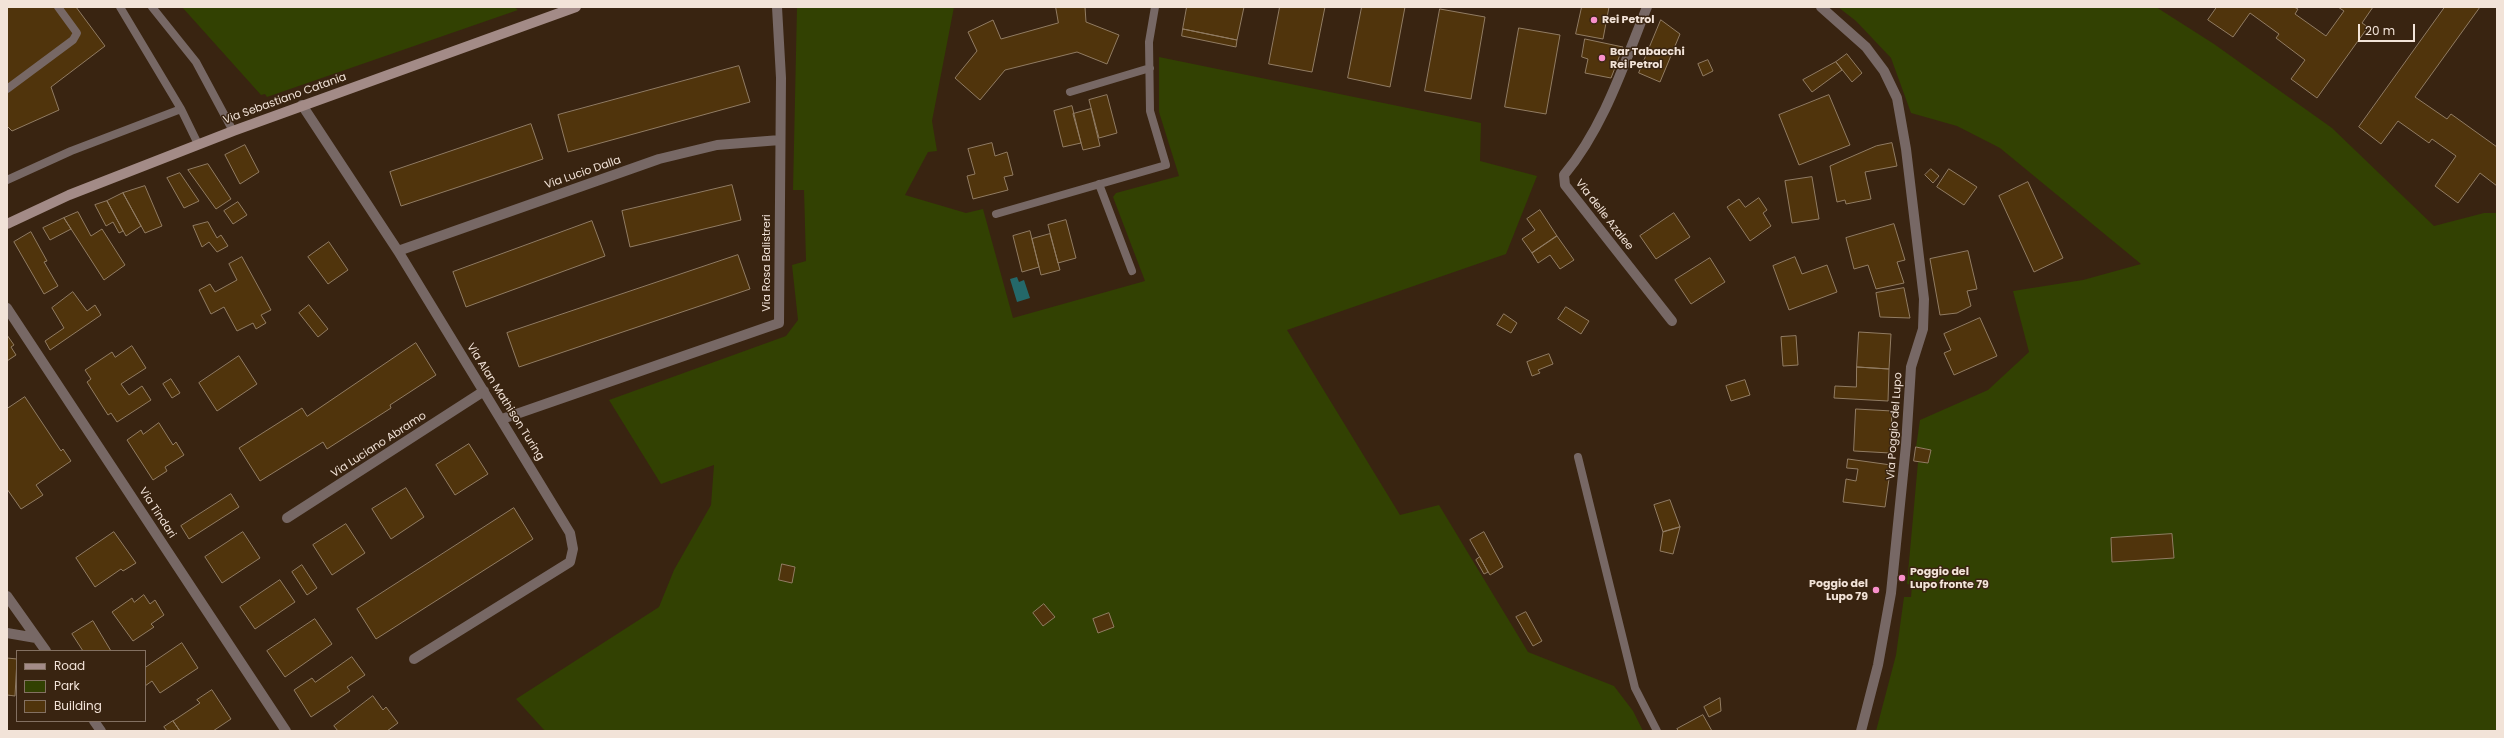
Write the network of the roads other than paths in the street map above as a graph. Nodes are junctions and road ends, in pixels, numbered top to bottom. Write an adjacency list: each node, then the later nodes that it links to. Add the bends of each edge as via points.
1 (58, 7): 10 (lane, via 77,33 73,40)
2 (120, 7): 13 (lane)
3 (152, 7): 14 (lane, via 196,62)
4 (576, 7): 12 (main road, Via Sebastiano Catania)
5 (777, 7): 15 (street, Via Rosa Balistreri, via 781,78)
6 (1155, 7): 9 (lane, via 1149,42)
7 (1647, 7): 24 (street, Via delle Azalee, via 1609,100 1575,162 1564,175 1565,185)
8 (1821, 7): 38 (street, Via Poggio del Lupo, via 1866,47 1884,71 1897,98 1906,149 1924,299 1923,329 1911,367 1891,593 1878,665)
9 (1150, 68): 11 (lane); 18 (lane, via 1150,111 1166,165)
10 (7, 89)
11 (1070, 92)
12 (302, 105): 14 (main road, Via Sebastiano Catania); 21 (street, Via Alan Mathison Turing)
13 (181, 108): 16 (lane); 17 (lane, via 71,151)
14 (232, 131): 16 (main road, Via Sebastiano Catania)
15 (780, 140): 21 (street, Via Lucio Dalla, via 717,145 659,159); 26 (street, Via Rosa Balistreri, via 779,323)
16 (198, 144): 20 (main road, Via Sebastiano Catania, via 69,195)
17 (7, 180)
18 (1099, 184): 19 (lane); 22 (lane)
19 (996, 214)
20 (7, 224)
21 (398, 252): 25 (street, Via Alan Mathison Turing)
22 (1132, 271)
23 (7, 308): 36 (street, Via Tindari)
24 (1672, 321)
25 (484, 391): 26 (street, Via Alan Mathison Turing); 28 (street, Via Luciano Abramo)
26 (502, 419): 33 (street, Via Alan Mathison Turing, via 570,533 573,550 570,562)
27 (1578, 457): 37 (lane, via 1635,688)
28 (287, 518)
29 (7, 596): 31 (street)
30 (7, 633): 31 (street)
31 (36, 638): 32 (street)
32 (45, 650)
33 (414, 658)
34 (95, 722): 35 (street)
35 (101, 731)
36 (286, 731)
37 (1657, 731)
38 (1861, 731)

